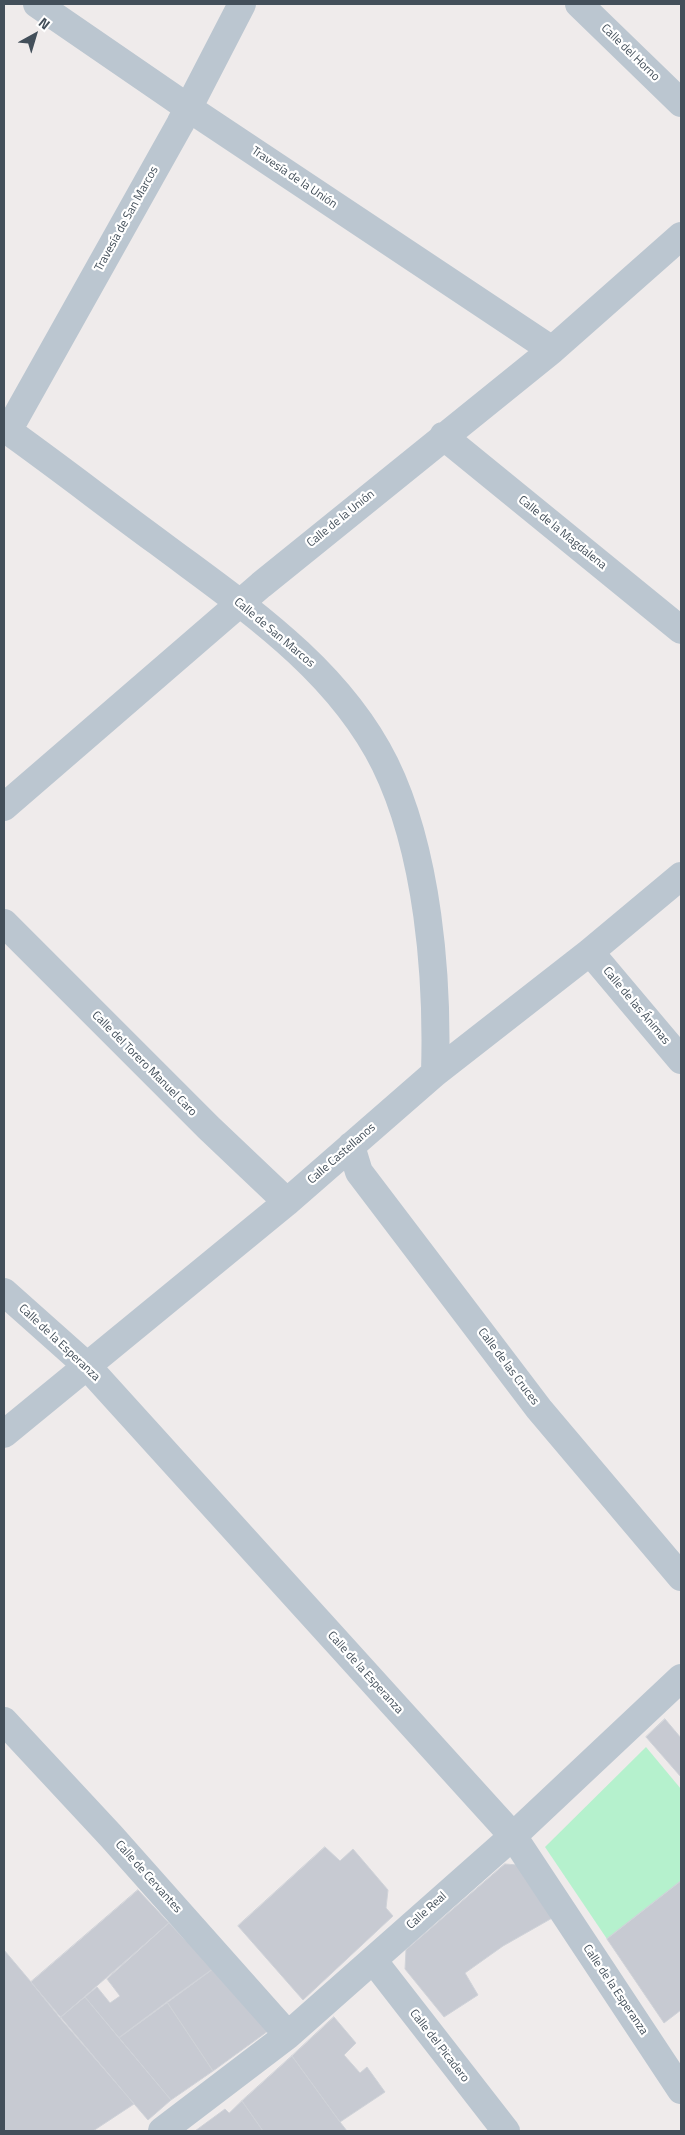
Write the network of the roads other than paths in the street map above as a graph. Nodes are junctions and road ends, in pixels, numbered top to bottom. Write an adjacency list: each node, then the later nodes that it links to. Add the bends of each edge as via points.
1 (37, 4): 5 (street, Travesía de la Unión)
2 (242, 4): 5 (street, Travesía de San Marcos)
3 (579, 4): 4 (street, Calle del Horno)
4 (681, 103)
5 (187, 107): 7 (street, Travesía de la Unión); 8 (street, Travesía de San Marcos)
6 (681, 236): 7 (street, Calle de la Unión)
7 (552, 350): 9 (street, Calle de la Unión)
8 (6, 430): 10 (street, Calle de San Marcos)
9 (443, 436): 10 (street, Calle de la Unión); 11 (street, Calle de la Magdalena)
10 (239, 603): 12 (street, Calle de la Unión); 17 (street, Calle de San Marcos, via 314,666 357,718 385,764 410,830 426,899 437,1028)
11 (681, 630)
12 (4, 806)
13 (681, 876): 15 (street, Calle Castellanos)
14 (4, 923): 19 (street, Calle del Torero Manuel Caro, via 202,1122)
15 (590, 952): 16 (street, Calle de las Ánimas); 17 (street, Calle Castellanos)
16 (681, 1060)
17 (436, 1074): 18 (street, Calle Castellanos)
18 (351, 1146): 19 (street, Calle Castellanos); 23 (street, Calle de las Cruces, via 359,1172 539,1409)
19 (287, 1202): 21 (street, Calle Castellanos)
20 (4, 1292): 21 (street, Calle de la Esperanza)
21 (86, 1365): 22 (street, Calle Castellanos); 26 (street, Calle de la Esperanza)
22 (4, 1434)
23 (681, 1578)
24 (681, 1678): 26 (street, Calle Real)
25 (4, 1721): 28 (street, Calle de Cervantes)
26 (513, 1836): 27 (street, Calle Real); 29 (street, Calle de la Esperanza)
27 (373, 1960): 28 (street, Calle Real); 31 (street, Calle del Picadero)
28 (288, 2035): 30 (street, Calle Real)
29 (681, 2090)
30 (162, 2131)
31 (506, 2131)

